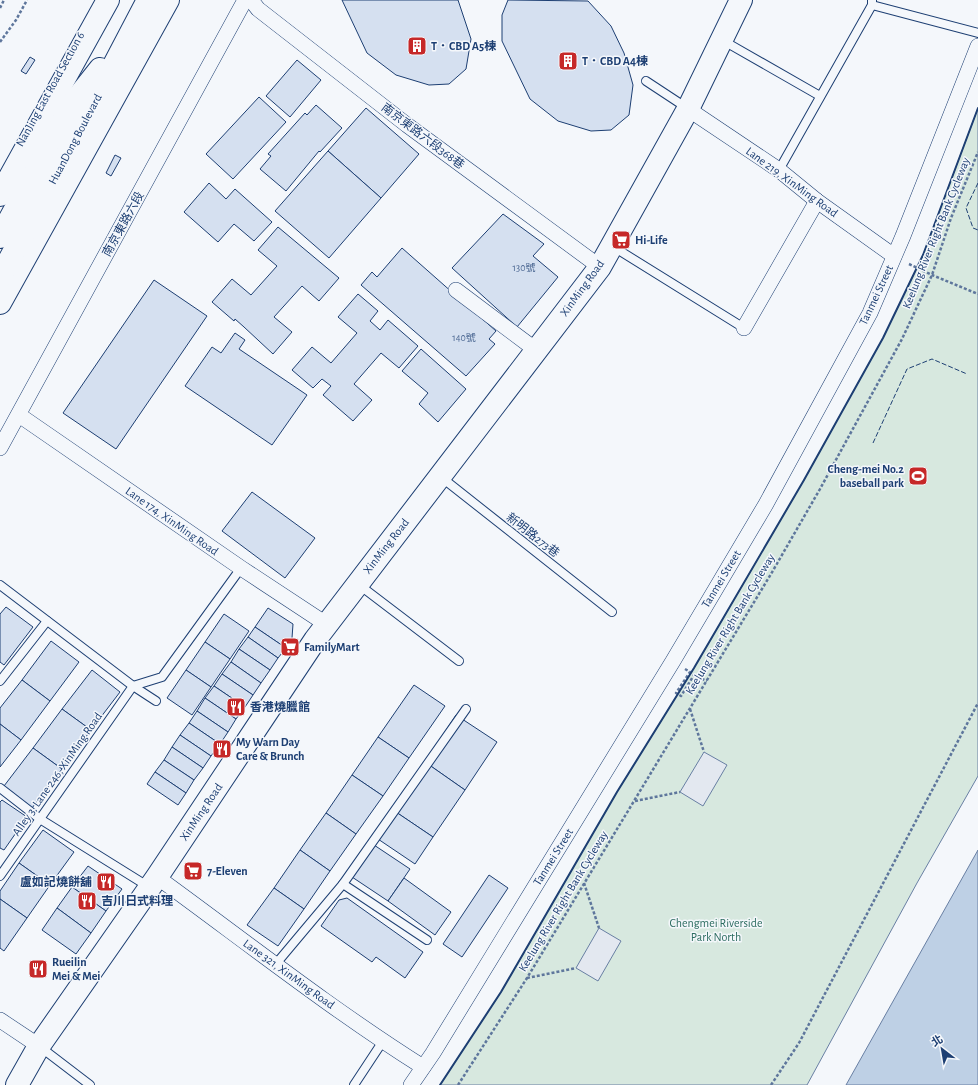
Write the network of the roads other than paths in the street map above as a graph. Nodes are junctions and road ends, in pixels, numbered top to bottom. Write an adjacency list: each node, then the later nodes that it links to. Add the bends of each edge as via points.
1 (99, 0): 19 (main road, NanJing East Road Section 6)
2 (108, 0): 9 (main road)
3 (148, 0): 10 (main road, HuanDong Boulevard)
4 (168, 0): 28 (main road)
5 (245, 0): 31 (street, 南京東路六段)
6 (251, 0): 25 (street, 南京東路六段368巷, via 258,9 407,126)
7 (741, 0): 12 (main road, XinMing Road)
8 (872, 2): 11 (lane); 15 (lane)
9 (95, 22): 16 (main road); 20 (main road)
10 (132, 29): 16 (main road); 26 (main road, HuanDong Boulevard)
11 (978, 33)
12 (722, 40): 15 (lane); 17 (main road, XinMing Road)
13 (978, 46): 24 (street, Tanmei Street)
14 (646, 80): 17 (lane)
15 (820, 96): 18 (lane)
16 (73, 103): 22 (main road)
17 (688, 109): 18 (street, Lane 219, XinMing Road); 23 (main road, XinMing Road)
18 (779, 170): 21 (street, Lane 219, XinMing Road)
19 (0, 177)
20 (0, 195)
21 (817, 200): 24 (street, Lane 219, XinMing Road); 29 (street)
22 (0, 237)
23 (612, 246): 25 (main road, XinMing Road); 29 (lane)
24 (894, 256): 55 (street, Tanmei Street, via 870,313 766,504 673,662)
25 (600, 267): 30 (main road, XinMing Road)
26 (0, 277)
27 (456, 290): 30 (street)
28 (0, 303)
29 (744, 328)
30 (536, 350): 33 (main road, XinMing Road)
31 (19, 415): 32 (street, 南京東路六段); 34 (street, Lane 174, XinMing Road)
32 (0, 448)
33 (440, 477): 35 (main road, XinMing Road); 37 (lane, 新明路273巷)
34 (241, 568): 39 (street, Lane 174, XinMing Road); 42 (lane, via 162,677)
35 (357, 584): 39 (main road, XinMing Road); 40 (lane)
36 (0, 585): 38 (lane)
37 (612, 612)
38 (47, 621): 41 (lane); 42 (lane)
39 (326, 624): 48 (main road, XinMing Road)
40 (459, 662)
41 (0, 681)
42 (133, 686): 43 (lane); 46 (lane, Alley 3, Lane 246, XinMing Road)
43 (156, 701)
44 (466, 710): 49 (lane)
45 (0, 788): 46 (lane)
46 (40, 818): 47 (lane, Alley 3, Lane 246, XinMing Road); 48 (lane)
47 (0, 876)
48 (153, 882): 51 (street, Lane 321, XinMing Road); 54 (main road, XinMing Road)
49 (343, 884): 50 (lane); 51 (lane)
50 (427, 940)
51 (275, 965): 53 (street, Lane 321, XinMing Road)
52 (0, 1020): 54 (street)
53 (382, 1041): 55 (street, Lane 321, XinMing Road); 58 (lane)
54 (39, 1046): 56 (main road, XinMing Road); 57 (lane)
55 (423, 1067): 59 (street, Tanmei Street)
56 (17, 1085)
57 (90, 1085)
58 (354, 1085)
59 (411, 1085)

